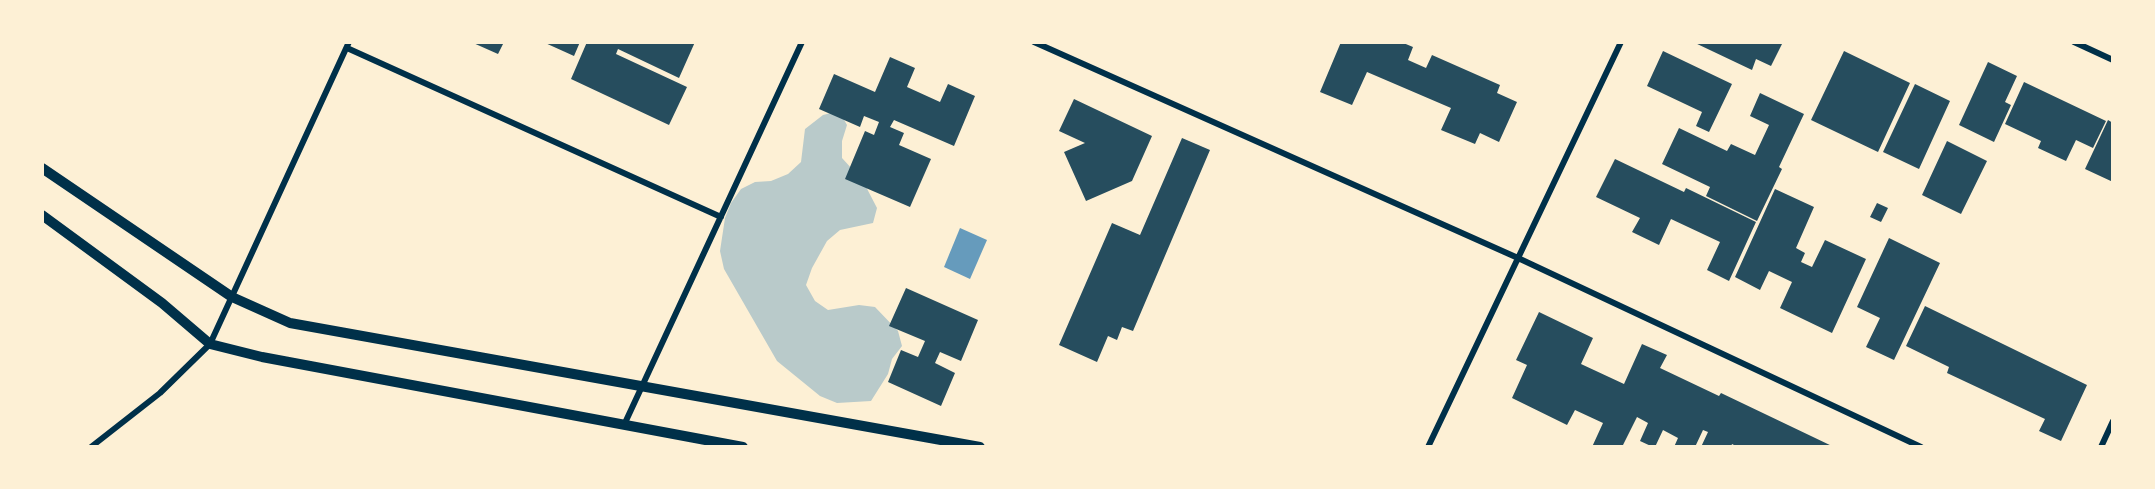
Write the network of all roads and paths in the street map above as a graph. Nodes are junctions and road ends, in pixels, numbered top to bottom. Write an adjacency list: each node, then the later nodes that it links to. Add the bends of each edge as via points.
1 (802, 42): 9 (street)
2 (1034, 42): 10 (street)
3 (1621, 42): 10 (street)
4 (2074, 42): 6 (street)
5 (348, 45): 9 (street); 11 (street)
6 (2113, 60)
7 (42, 168): 11 (street)
8 (42, 215): 12 (street, via 162,303)
9 (721, 217): 13 (street)
10 (1518, 258): 19 (street); 20 (street)
11 (232, 297): 12 (street); 13 (street, via 290,323)
12 (210, 344): 15 (street); 16 (street, via 160,393)
13 (642, 386): 15 (street); 18 (street)
14 (2113, 421): 21 (street)
15 (624, 425): 17 (street)
16 (91, 447)
17 (743, 447)
18 (980, 447)
19 (1428, 447)
20 (1922, 447)
21 (2101, 447)

